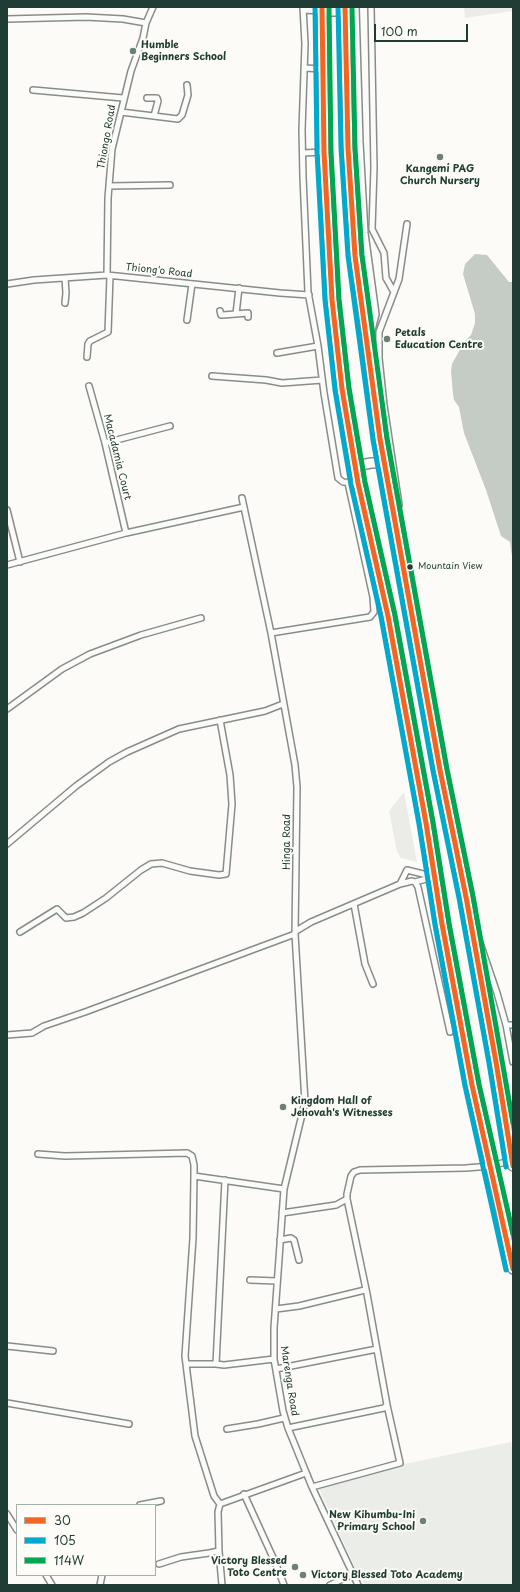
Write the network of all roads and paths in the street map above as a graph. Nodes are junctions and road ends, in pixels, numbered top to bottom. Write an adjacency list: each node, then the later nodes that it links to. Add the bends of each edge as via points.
1 (154, 7): 8 (street, Thiongo Road)
2 (354, 7): 34 (highway, via 363,233 374,314)
3 (370, 7): 27 (street, via 374,168 372,229 384,253 386,278)
4 (303, 8): 5 (street); 9 (street)
5 (322, 9): 6 (highway); 10 (highway)
6 (345, 9): 34 (highway, via 348,148 355,256)
7 (7, 19): 8 (street, via 86,17)
8 (146, 23): 13 (street, Thiongo Road)
9 (304, 68): 10 (street); 18 (street)
10 (323, 69): 17 (highway)
11 (187, 85): 16 (street, via 188,95 181,118)
12 (33, 90): 13 (street)
13 (123, 98): 15 (street, Thiongo Road)
14 (148, 98): 16 (street, via 157,98)
15 (121, 112): 16 (street); 20 (street, Thiongo Road, via 112,148)
16 (154, 116)
17 (324, 152): 18 (street); 44 (highway, via 332,300 342,389)
18 (303, 153): 28 (street)
19 (170, 185): 20 (street)
20 (109, 186): 22 (street, Thiongo Road)
21 (406, 224): 27 (street, via 399,279)
22 (108, 275): 23 (street, Thiong'o Road); 25 (street, Thiong'o Road); 37 (street, Thiongo Road, via 108,332 90,341)
23 (65, 278): 24 (street, Thiong'o Road); 29 (street)
24 (7, 284)
25 (192, 284): 26 (street, Thiong'o Road); 33 (street)
26 (238, 288): 28 (street, Thiong'o Road); 31 (street)
27 (394, 292): 48 (street, via 379,332 379,358)
28 (309, 294): 35 (street)
29 (65, 302)
30 (220, 311): 31 (street, via 221,315)
31 (236, 314): 32 (street, via 248,313)
32 (248, 317)
33 (187, 320)
34 (368, 340): 43 (highway)
35 (318, 346): 36 (street); 39 (street)
36 (277, 353)
37 (87, 357)
38 (212, 376): 39 (street, via 282,383)
39 (322, 380): 45 (street, via 338,478)
40 (89, 386): 42 (street, Macadamia Court)
41 (170, 426): 42 (street)
42 (105, 443): 51 (street, Macadamia Court)
43 (384, 463): 44 (highway); 65 (highway)
44 (356, 466): 46 (highway)
45 (348, 483): 46 (street); 55 (street)
46 (358, 483): 54 (highway)
47 (242, 498): 49 (street, Hinga Road)
48 (399, 505)
49 (244, 507): 51 (street); 57 (street, Hinga Road)
50 (7, 510): 52 (street)
51 (126, 533): 52 (street)
52 (20, 562): 53 (street)
53 (7, 565)
54 (384, 596): 55 (street); 62 (highway)
55 (373, 597): 57 (street, via 374,612 370,617)
56 (201, 618): 59 (street, via 141,635 90,654 56,674)
57 (271, 633): 58 (street, Hinga Road)
58 (283, 704): 60 (street, via 265,711); 68 (street, Hinga Road, via 297,787)
59 (7, 709)
60 (220, 720): 61 (street, via 179,729 115,758 76,786); 67 (street, via 230,775 232,804 226,874 190,871 162,863 151,864 83,913 66,918 57,909)
61 (7, 844)
62 (435, 877): 63 (street); 64 (street, via 407,870); 78 (highway, via 472,1085)
63 (415, 882): 64 (street); 72 (street)
64 (400, 884): 66 (street)
65 (466, 898): 70 (street); 77 (highway)
66 (354, 904): 68 (street, via 311,922); 69 (street, via 365,964)
67 (20, 932)
68 (296, 932): 73 (street, via 93,1010 44,1026 32,1033); 81 (street, Hinga Road, via 305,1102)
69 (373, 984)
70 (506, 1025): 71 (street); 74 (street)
71 (513, 1026)
72 (450, 1032)
73 (7, 1035)
74 (512, 1052): 75 (street)
75 (513, 1062)
76 (38, 1154): 79 (street, via 65,1156 187,1153 192,1156)
77 (513, 1162): 78 (street)
78 (491, 1166): 82 (street, via 360,1170 351,1176); 86 (highway)
79 (194, 1176): 80 (street); 95 (street, via 193,1238 185,1331)
80 (225, 1180): 81 (street); 96 (street)
81 (284, 1189): 83 (street, Marenga Road)
82 (347, 1199): 83 (street, via 336,1205); 89 (street)
83 (282, 1213): 84 (street, Marenga Road)
84 (280, 1240): 85 (street, via 294,1240); 88 (street, Marenga Road)
85 (299, 1260)
86 (513, 1269)
87 (250, 1280): 88 (street)
88 (278, 1281): 90 (street, Marenga Road)
89 (365, 1290): 90 (street); 92 (street)
90 (276, 1309): 94 (street, Marenga Road)
91 (7, 1346): 93 (street)
92 (377, 1349): 97 (street); 99 (street)
93 (53, 1351)
94 (274, 1359): 96 (street); 97 (street, Marenga Road)
95 (187, 1364): 96 (street); 109 (street, via 195,1436 214,1496)
96 (216, 1364)
97 (276, 1369): 100 (street, Marenga Road)
98 (7, 1403): 101 (street)
99 (388, 1405): 102 (street, via 384,1408); 105 (street, via 400,1464)
100 (284, 1418): 102 (street, Marenga Road); 103 (street)
101 (129, 1424)
102 (288, 1428): 104 (street, Marenga Road)
103 (227, 1429)
104 (306, 1473): 105 (street, Marenga Road); 106 (street)
105 (312, 1487): 114 (street, Marenga Road)
106 (244, 1494): 109 (street); 118 (street)
107 (162, 1501): 108 (street)
108 (146, 1504)
109 (220, 1504): 112 (street)
110 (7, 1514): 111 (street)
111 (16, 1528)
112 (219, 1551): 113 (street, via 181,1557); 117 (street)
113 (159, 1564)
114 (353, 1574): 119 (street); 120 (street, Marenga Road)
115 (47, 1576): 116 (street)
116 (52, 1585)
117 (222, 1585)
118 (284, 1585)
119 (330, 1585)
120 (358, 1585)

